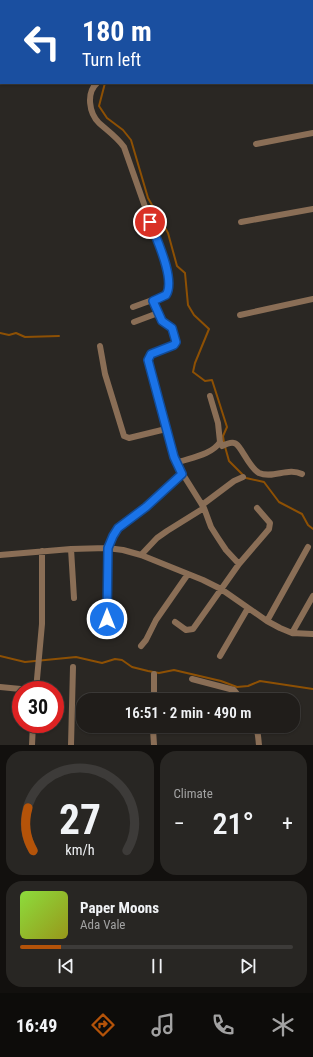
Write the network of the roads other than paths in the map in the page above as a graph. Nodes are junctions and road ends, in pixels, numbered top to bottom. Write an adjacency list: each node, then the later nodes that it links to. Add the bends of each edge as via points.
1 (96, 84): 7 (street, via 91,90 89,99 92,112 124,147 169,275 168,293)
2 (313, 133): 3 (street)
3 (256, 144)
4 (313, 209): 5 (street)
5 (241, 222)
6 (313, 299): 10 (street)
7 (153, 301): 8 (street); 9 (street)
8 (133, 307)
9 (158, 314): 11 (street); 14 (street, via 162,321 172,328 176,342 151,354 148,360)
10 (240, 315)
11 (134, 322)
12 (100, 346): 14 (street, via 124,436 129,438)
13 (210, 396): 15 (street)
14 (166, 430): 16 (street)
15 (221, 444): 16 (street, via 211,451); 18 (street, via 237,443 247,460 260,473 270,476 291,472)
16 (176, 463): 17 (street)
17 (182, 474): 20 (street); 23 (street, via 146,507 118,528)
18 (302, 474)
19 (243, 476): 20 (street, via 234,480)
20 (203, 506): 27 (street, via 162,535); 28 (street, via 211,527)
21 (257, 508): 28 (street, via 271,525)
22 (308, 547): 34 (street)
23 (108, 548): 24 (street); 27 (street); 36 (street)
24 (71, 549): 25 (street); 32 (street)
25 (42, 551): 26 (street); 44 (street, via 42,624)
26 (0, 555)
27 (141, 555): 29 (street)
28 (239, 564): 30 (street)
29 (188, 574): 30 (street); 39 (street)
30 (221, 589): 33 (street); 35 (street, via 191,630 186,630)
31 (313, 596): 37 (street)
32 (74, 598)
33 (248, 608): 34 (street); 40 (street)
34 (267, 621): 37 (street)
35 (175, 622)
36 (107, 633)
37 (292, 633): 38 (street)
38 (313, 634)
39 (141, 646)
40 (220, 656)
41 (72, 667): 53 (street)
42 (154, 674): 47 (street)
43 (192, 679): 48 (street, via 234,690)
44 (36, 681)
45 (0, 687): 46 (street)
46 (12, 688)
47 (154, 693)
48 (236, 693)
49 (33, 733): 52 (street)
50 (153, 733): 54 (street)
51 (258, 733): 55 (street)
52 (32, 745)
53 (71, 745)
54 (154, 745)
55 (259, 745)

